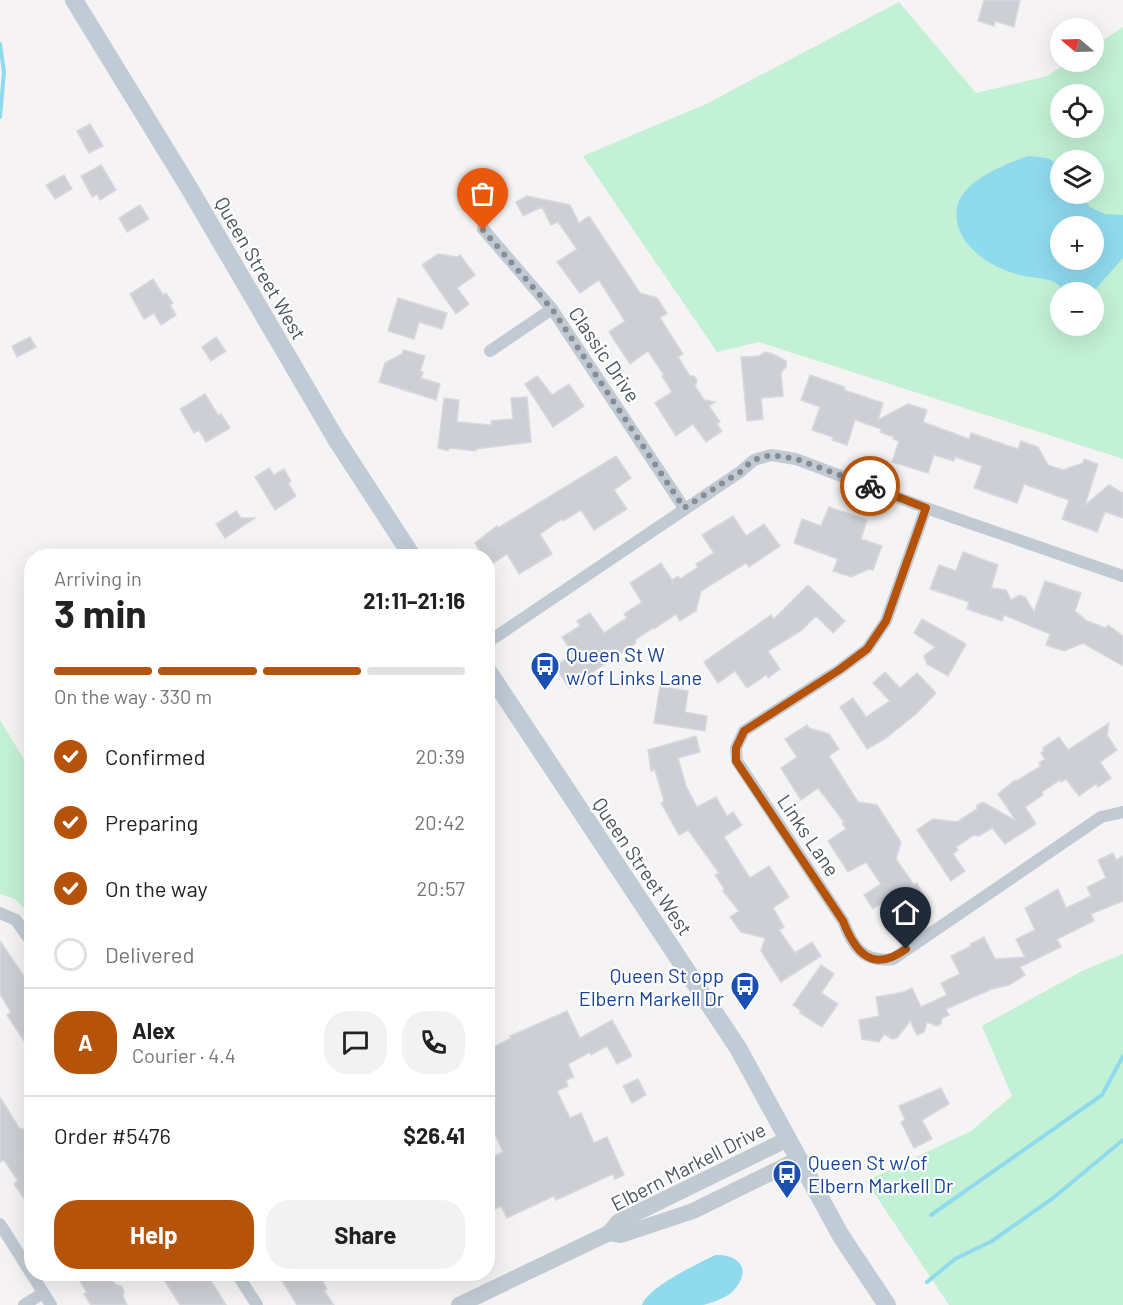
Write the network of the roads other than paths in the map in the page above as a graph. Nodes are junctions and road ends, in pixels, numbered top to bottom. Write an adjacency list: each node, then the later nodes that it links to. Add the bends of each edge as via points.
1 (74, 0): 7 (main road, Queen Street West, via 336,439)
2 (483, 230): 3 (street, Classic Drive)
3 (552, 309): 4 (street); 5 (street, Classic Drive)
4 (490, 351)
5 (684, 508): 6 (street, via 753,460 771,455 796,459); 9 (street)
6 (926, 508): 8 (street); 11 (street, Links Lane, via 886,621 867,649 744,731 736,748 736,761 843,921 851,941 877,961 893,959 1101,817)
7 (407, 549)
8 (1123, 576)
9 (495, 637)
10 (495, 682): 14 (main road, Queen Street West, via 738,1048)
11 (1123, 812)
12 (0, 913): 13 (street, via 16,920)
13 (24, 932)
14 (788, 1139): 15 (main road, Queen Street West); 17 (street, Elbern Markell Drive, via 618,1221)
15 (799, 1160): 17 (street, Elbern Markell Drive, via 693,1211 621,1235); 26 (main road, Queen Street West, via 857,1262)
16 (0, 1224): 18 (street)
17 (609, 1233): 25 (street, Elbern Markell Drive)
18 (24, 1263)
19 (36, 1281): 21 (street)
20 (242, 1281): 24 (street)
21 (43, 1293): 22 (street); 23 (street)
22 (24, 1305)
23 (51, 1305)
24 (257, 1305)
25 (459, 1305)
26 (887, 1305)

